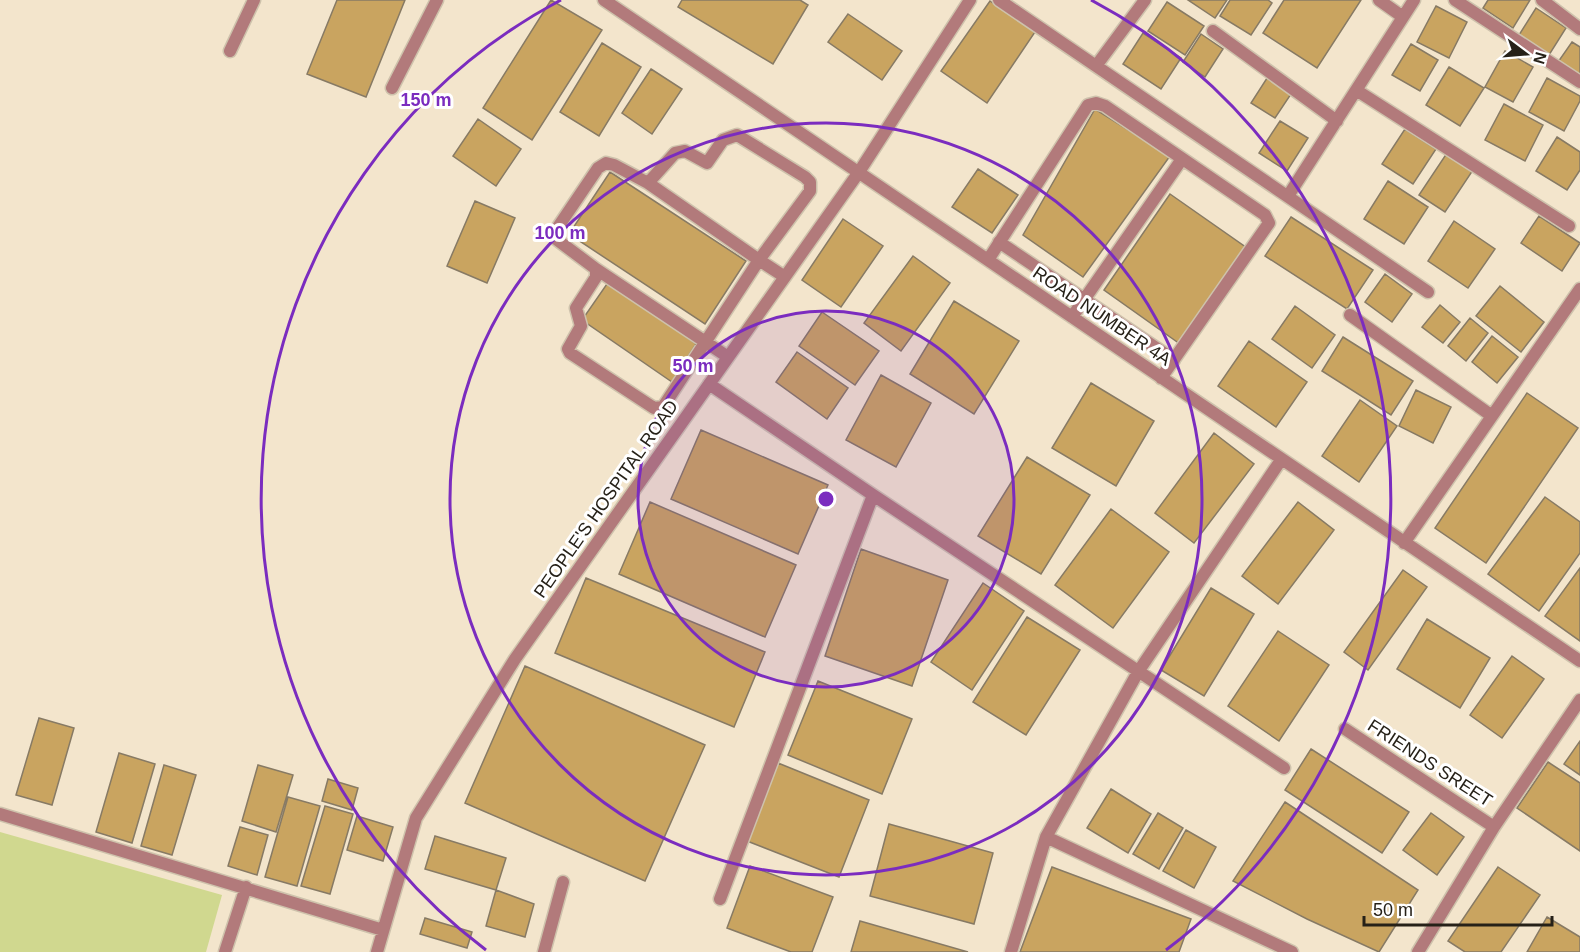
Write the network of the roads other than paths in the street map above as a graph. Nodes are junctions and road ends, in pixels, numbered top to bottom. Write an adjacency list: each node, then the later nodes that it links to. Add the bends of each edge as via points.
1 (254, 0): 14 (street)
2 (437, 0): 17 (street)
3 (604, 0): 21 (street, ROAD NUMBER 4A)
4 (970, 0): 21 (street, PEOPLE'S HOSPITAL ROAD)
5 (999, 0): 15 (street)
6 (1145, 0): 15 (street)
7 (1379, 0): 11 (street)
8 (1414, 0): 11 (street)
9 (1455, 0): 16 (street)
10 (1542, 0): 12 (street)
11 (1403, 17): 18 (street)
12 (1580, 29)
13 (1213, 31): 19 (street)
14 (230, 51)
15 (1095, 66): 23 (street)
16 (1580, 82)
17 (392, 88)
18 (1356, 90): 19 (street); 24 (street)
19 (1337, 121): 23 (street)
20 (1182, 159): 25 (street, via 1105,106 1088,105); 32 (street); 37 (street, via 1265,215 1269,223)
21 (859, 172): 27 (street, ROAD NUMBER 4A); 29 (street, PEOPLE'S HOSPITAL ROAD)
22 (648, 183): 26 (street); 26 (street, via 675,153 685,151 707,163 723,140 737,135 805,177 810,182 810,191); 28 (street, via 606,163 598,168 555,230 556,239)
23 (1288, 196): 31 (street)
24 (1569, 226)
25 (999, 242): 27 (street); 32 (street)
26 (759, 260): 29 (street); 35 (street)
27 (988, 260): 34 (street, ROAD NUMBER 4A)
28 (596, 270): 35 (street); 35 (street, via 596,277 576,308 581,326 568,349 589,366 658,409)
29 (785, 277): 36 (street, PEOPLE'S HOSPITAL ROAD)
30 (1580, 289): 40 (street)
31 (1428, 292)
32 (1084, 299): 34 (street); 37 (street)
33 (1350, 315): 40 (street)
34 (1072, 317): 38 (street, ROAD NUMBER 4A)
35 (705, 342): 36 (street)
36 (728, 357): 39 (street, PEOPLE'S HOSPITAL ROAD)
37 (1174, 360): 38 (street)
38 (1161, 378): 41 (street, ROAD NUMBER 4A)
39 (710, 384): 42 (street); 55 (street, PEOPLE'S HOSPITAL ROAD, via 515,658 416,818)
40 (1492, 416): 43 (street)
41 (1281, 460): 43 (street, ROAD NUMBER 4A); 45 (street)
42 (873, 495): 45 (street); 54 (street)
43 (1404, 543): 44 (street, ROAD NUMBER 4A)
44 (1580, 661)
45 (1138, 672): 48 (street); 51 (street)
46 (1580, 700): 50 (street)
47 (1345, 729): 50 (street, FRIENDS SREET)
48 (1284, 768)
49 (0, 814): 53 (street)
50 (1494, 827): 61 (street)
51 (1046, 837): 59 (street); 60 (street)
52 (563, 882): 58 (street)
53 (246, 887): 55 (street); 56 (street)
54 (720, 898)
55 (383, 930): 57 (street, PEOPLE'S HOSPITAL ROAD)
56 (225, 952)
57 (377, 952)
58 (544, 952)
59 (1011, 952)
60 (1292, 952)
61 (1418, 952)

